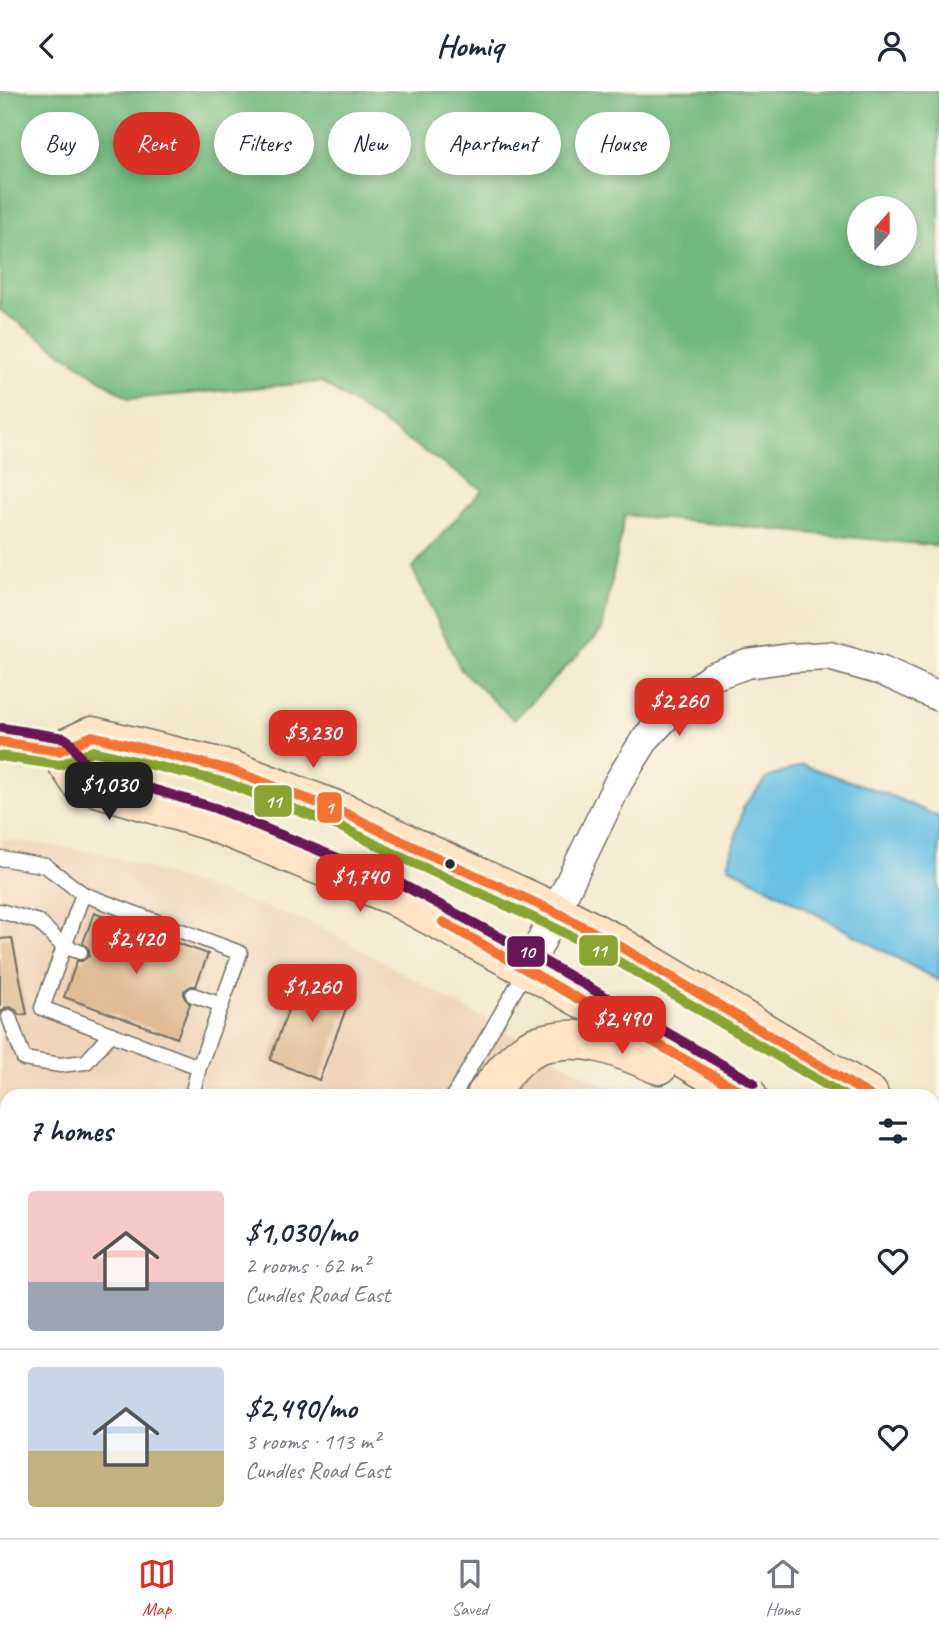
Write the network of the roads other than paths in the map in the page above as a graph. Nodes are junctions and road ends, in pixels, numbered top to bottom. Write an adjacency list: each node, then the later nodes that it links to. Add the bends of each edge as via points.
1 (939, 697): 7 (street, via 882,671 829,656 747,664 713,675 646,737 619,781)
2 (0, 743): 3 (main road)
3 (59, 751): 7 (main road, via 92,736 231,770 349,815); 10 (main road, via 80,782 210,821 394,896)
4 (0, 859): 5 (lane, via 47,866)
5 (83, 894): 8 (lane); 12 (lane, via 240,953)
6 (0, 911): 8 (lane, via 39,922)
7 (555, 912): 10 (street); 21 (main road)
8 (63, 946): 9 (lane); 14 (lane, via 42,1008)
9 (80, 952)
10 (528, 968): 17 (lane); 20 (main road)
11 (193, 995): 12 (lane)
12 (222, 1005): 15 (lane)
13 (9, 1017): 14 (lane, via 24,1059 60,1065 86,1062)
14 (111, 1034): 15 (lane)
15 (199, 1067): 16 (lane)
16 (194, 1089)
17 (457, 1089)
18 (491, 1089): 19 (main road, via 530,1048 575,1038 607,1044)
19 (725, 1089)
20 (735, 1089)
21 (859, 1089)

